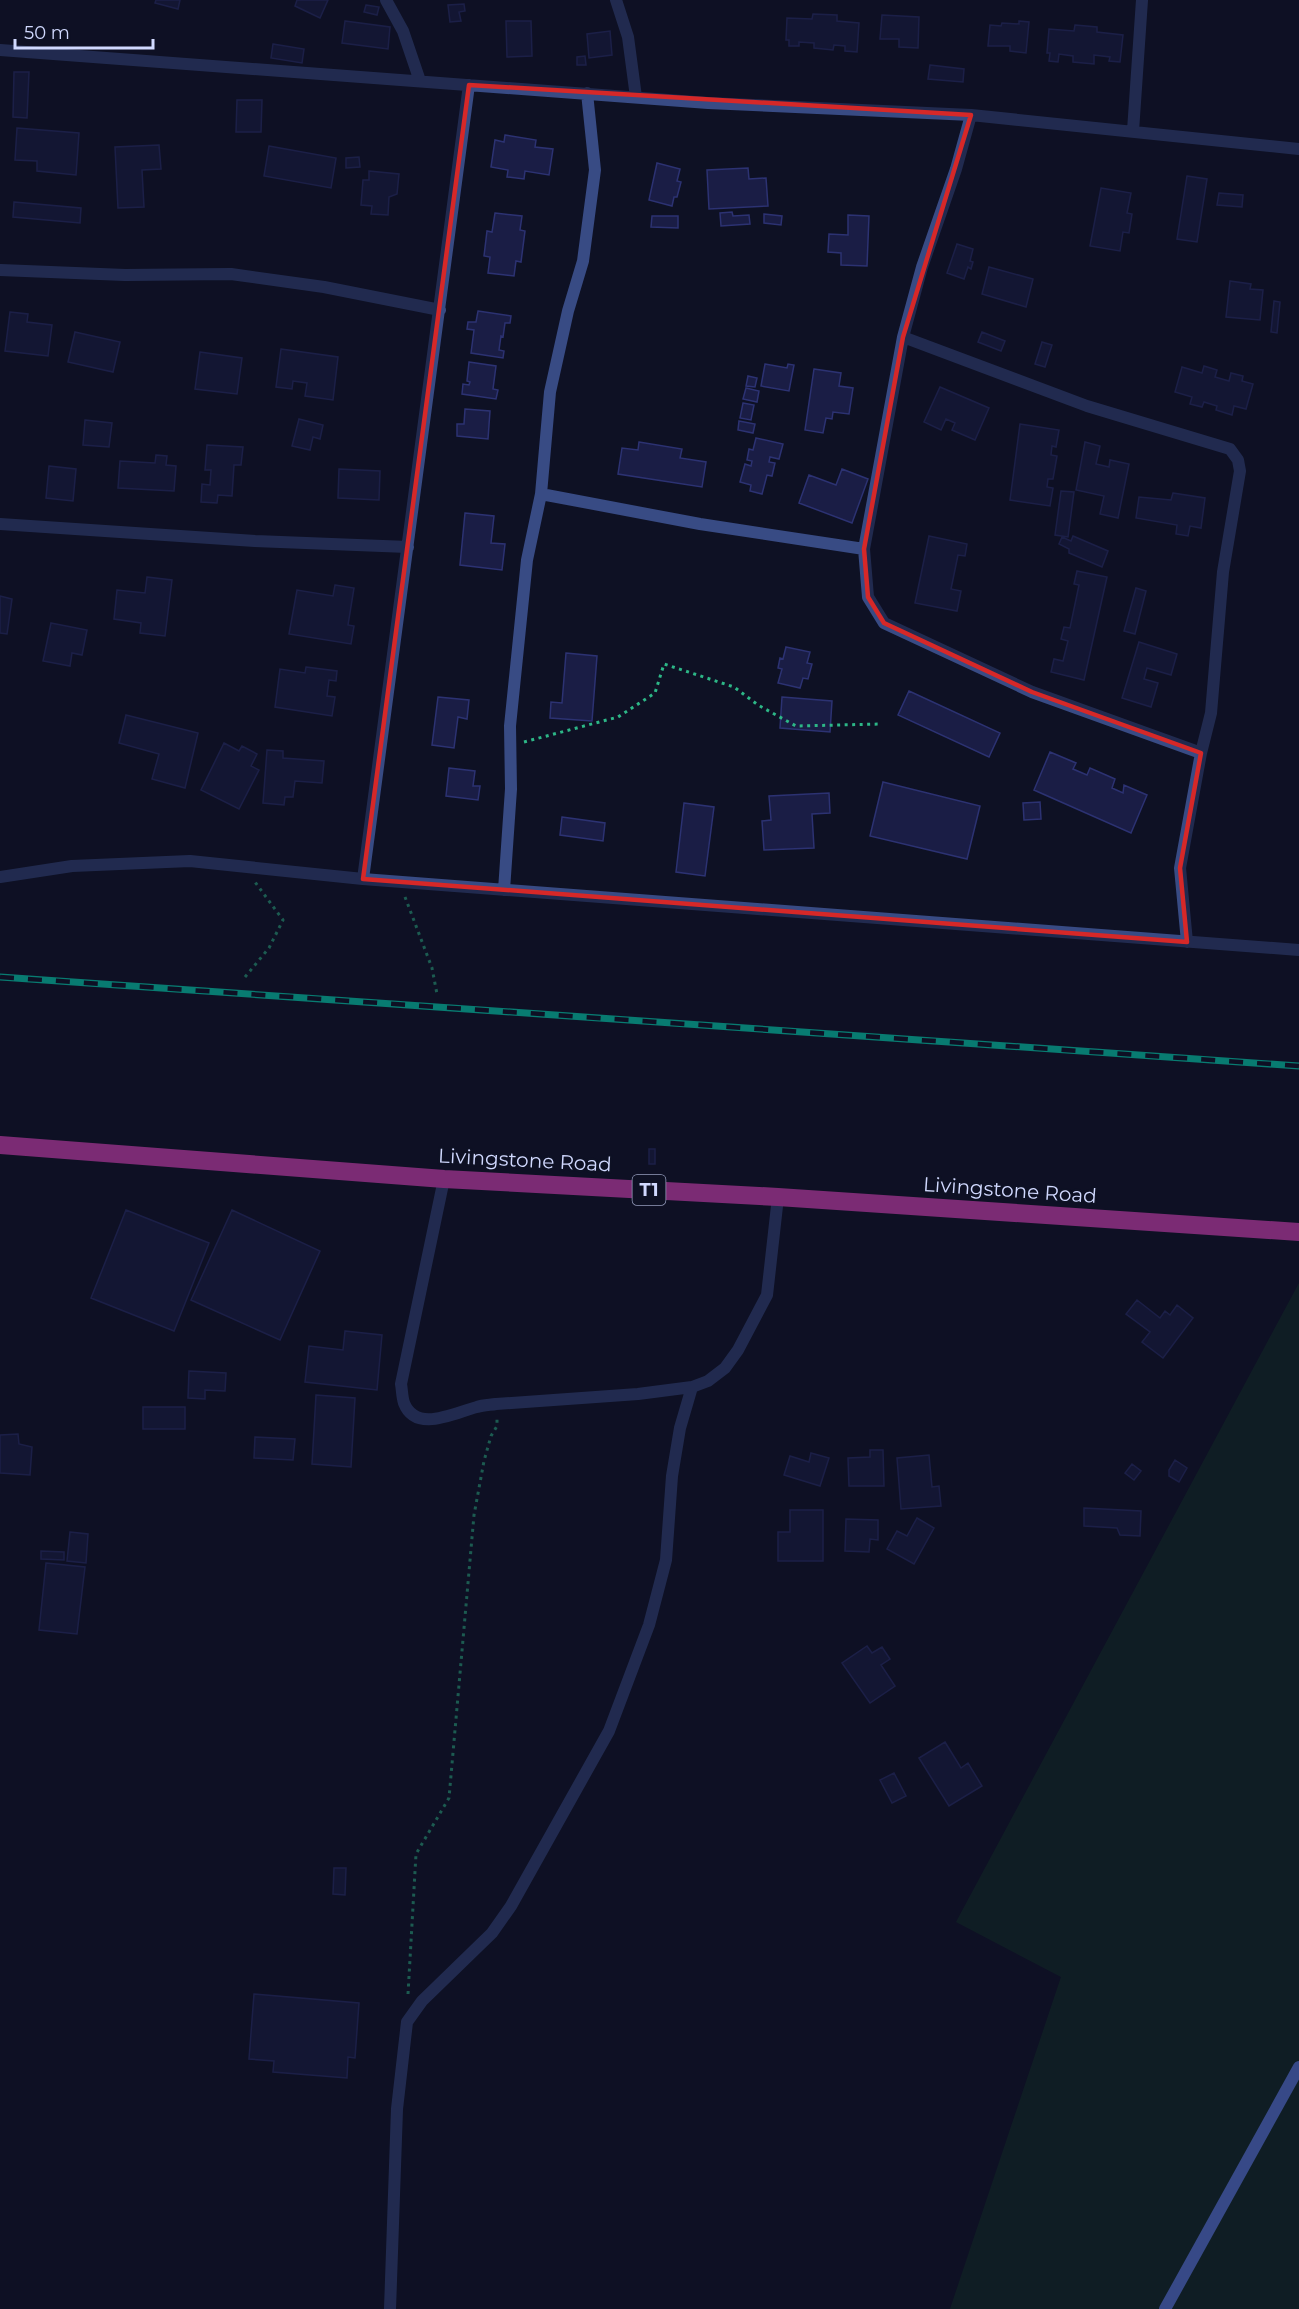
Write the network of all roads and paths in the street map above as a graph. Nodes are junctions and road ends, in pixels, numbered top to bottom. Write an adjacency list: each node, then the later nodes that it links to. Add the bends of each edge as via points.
1 (386, 0): 5 (street, via 403,31)
2 (615, 0): 8 (street, via 628,37)
3 (1142, 0): 10 (street)
4 (0, 50): 5 (street)
5 (420, 81): 6 (street)
6 (470, 85): 7 (street); 13 (street)
7 (587, 93): 8 (street); 15 (street, via 596,170 583,261 567,311 550,392)
8 (636, 97): 9 (street)
9 (971, 115): 10 (street); 14 (street)
10 (1133, 131): 11 (street)
11 (1299, 149)
12 (0, 270): 13 (street, via 231,274)
13 (440, 310): 17 (street)
14 (903, 337): 18 (street); 21 (street, via 1087,406 1230,449 1238,460 1240,471 1222,583 1211,713)
15 (541, 494): 18 (street); 20 (street, via 526,560)
16 (0, 524): 17 (street)
17 (408, 547): 23 (street)
18 (864, 549): 21 (street, via 868,597 884,624 1032,692)
19 (880, 724): 20 (path, via 796,726 734,687 664,664 655,693 618,717)
20 (510, 745): 26 (street)
21 (1201, 753): 27 (street, via 1180,867)
22 (0, 878): 23 (street, via 72,866 190,861)
23 (363, 879): 25 (street)
24 (267, 882): 29 (path, via 255,882 283,920 269,948)
25 (398, 882): 26 (street); 30 (path, via 432,968)
26 (504, 890): 27 (street)
27 (1187, 942): 28 (street)
28 (1299, 950)
29 (245, 977)
30 (437, 994)
31 (0, 1145): 32 (highway, Livingstone Road / T1)
32 (444, 1179): 33 (highway, Livingstone Road / T1); 36 (street, via 401,1384 404,1403 411,1413 423,1419)
33 (778, 1197): 34 (highway, Livingstone Road / T1); 35 (street, via 766,1295 754,1323 725,1368)
34 (1299, 1232)
35 (692, 1387): 36 (street); 37 (street, via 672,1476 666,1560 649,1625 609,1731 511,1906 492,1933 422,2001)
36 (496, 1404): 37 (path, via 497,1426 489,1444 474,1515 449,1798 416,1854)
37 (407, 2022): 39 (street, via 397,2109)
38 (1299, 2067): 40 (main road)
39 (390, 2309)
40 (1166, 2309)

